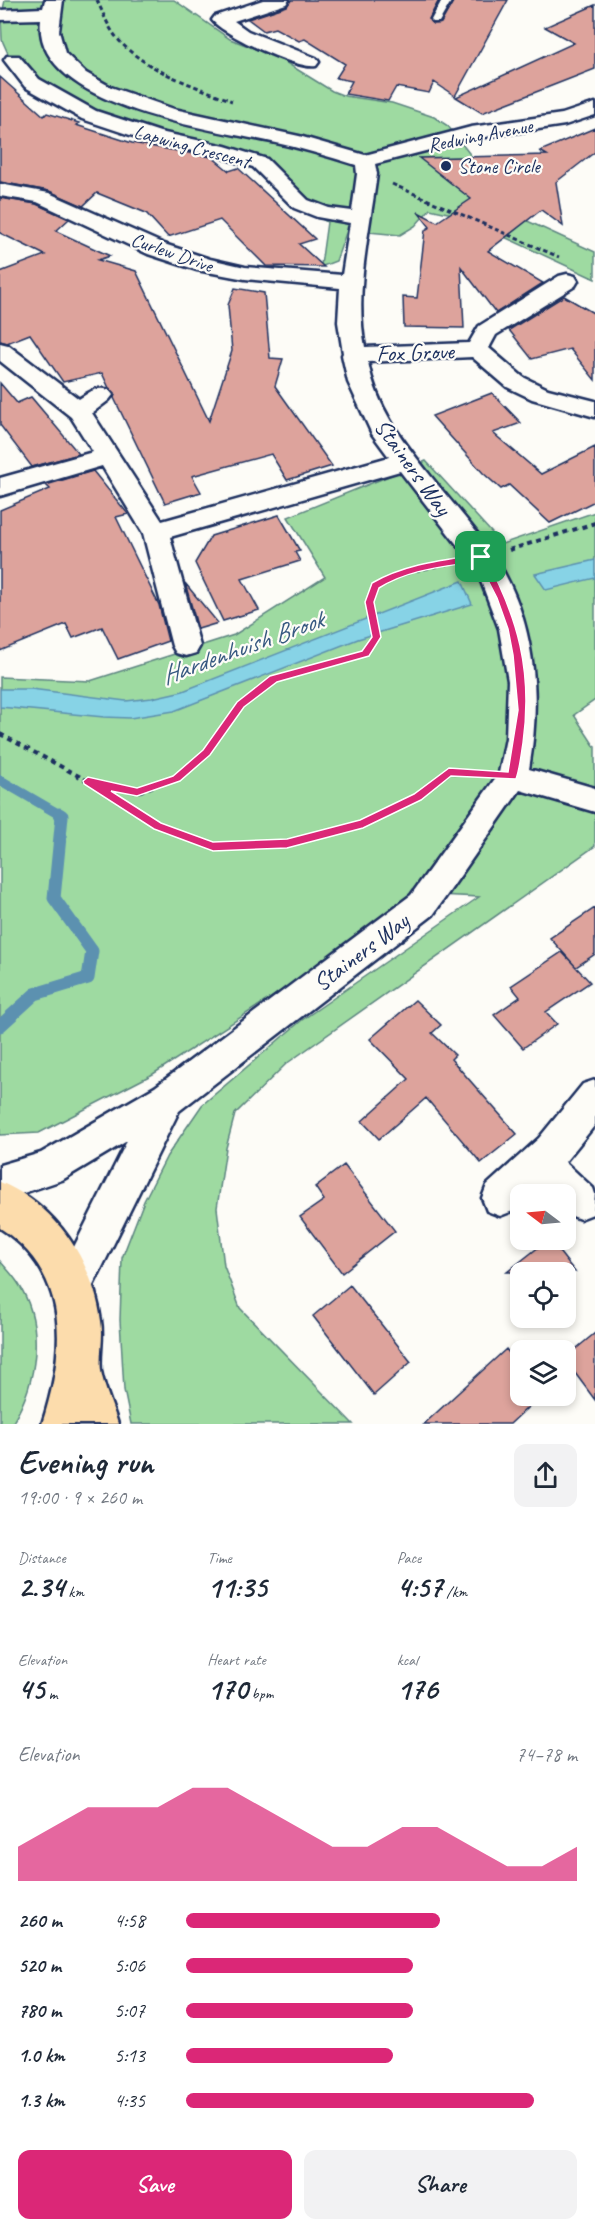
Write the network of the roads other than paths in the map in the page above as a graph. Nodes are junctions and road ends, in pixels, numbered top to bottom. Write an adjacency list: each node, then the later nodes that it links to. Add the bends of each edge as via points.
1 (280, 0): 7 (street, via 214,16 242,35)
2 (447, 0): 5 (lane)
3 (52, 6): 4 (street); 6 (street, via 48,28)
4 (0, 15)
5 (436, 20)
6 (60, 59): 9 (street, via 92,86 131,102 294,141); 11 (street, Lapwing Crescent, via 17,65 46,93 89,115 155,137 252,160 265,166 301,204 324,213)
7 (310, 62)
8 (595, 109): 9 (street, Redwing Avenue, via 565,119 471,133)
9 (366, 168): 11 (street, Stainers Way)
10 (0, 190): 13 (street, Curlew Drive, via 42,197 156,249 205,265 245,273)
11 (361, 219): 13 (street, Stainers Way)
12 (567, 281): 15 (street, Fox Grove, via 487,331)
13 (352, 282): 16 (street, Stainers Way, via 349,322)
14 (0, 350): 19 (street)
15 (477, 350): 16 (street, Fox Grove); 18 (street, Fox Grove, via 515,382 540,394)
16 (353, 355): 21 (street, Stainers Way, via 360,382 384,434)
17 (101, 395): 19 (street)
18 (595, 409)
19 (79, 411): 20 (street)
20 (107, 456): 22 (street); 23 (street)
21 (405, 461): 23 (street); 25 (street, Stainers Way, via 481,557 513,629 522,710)
22 (0, 487)
23 (156, 532): 24 (street)
24 (186, 646)
25 (513, 776): 26 (street); 28 (street, Stainers Way, via 422,905)
26 (595, 800)
27 (595, 1096): 29 (street, via 578,1122)
28 (167, 1099): 30 (street, Stainers Way, via 49,1168); 34 (street, Stainers Way)
29 (541, 1163): 31 (street); 32 (street)
30 (0, 1183)
31 (500, 1198)
32 (580, 1202)
33 (0, 1203): 34 (highway, via 32,1224 56,1252)
34 (73, 1287): 35 (highway, via 81,1328)
35 (80, 1371): 36 (highway); 37 (highway)
36 (65, 1424)
37 (95, 1424)

